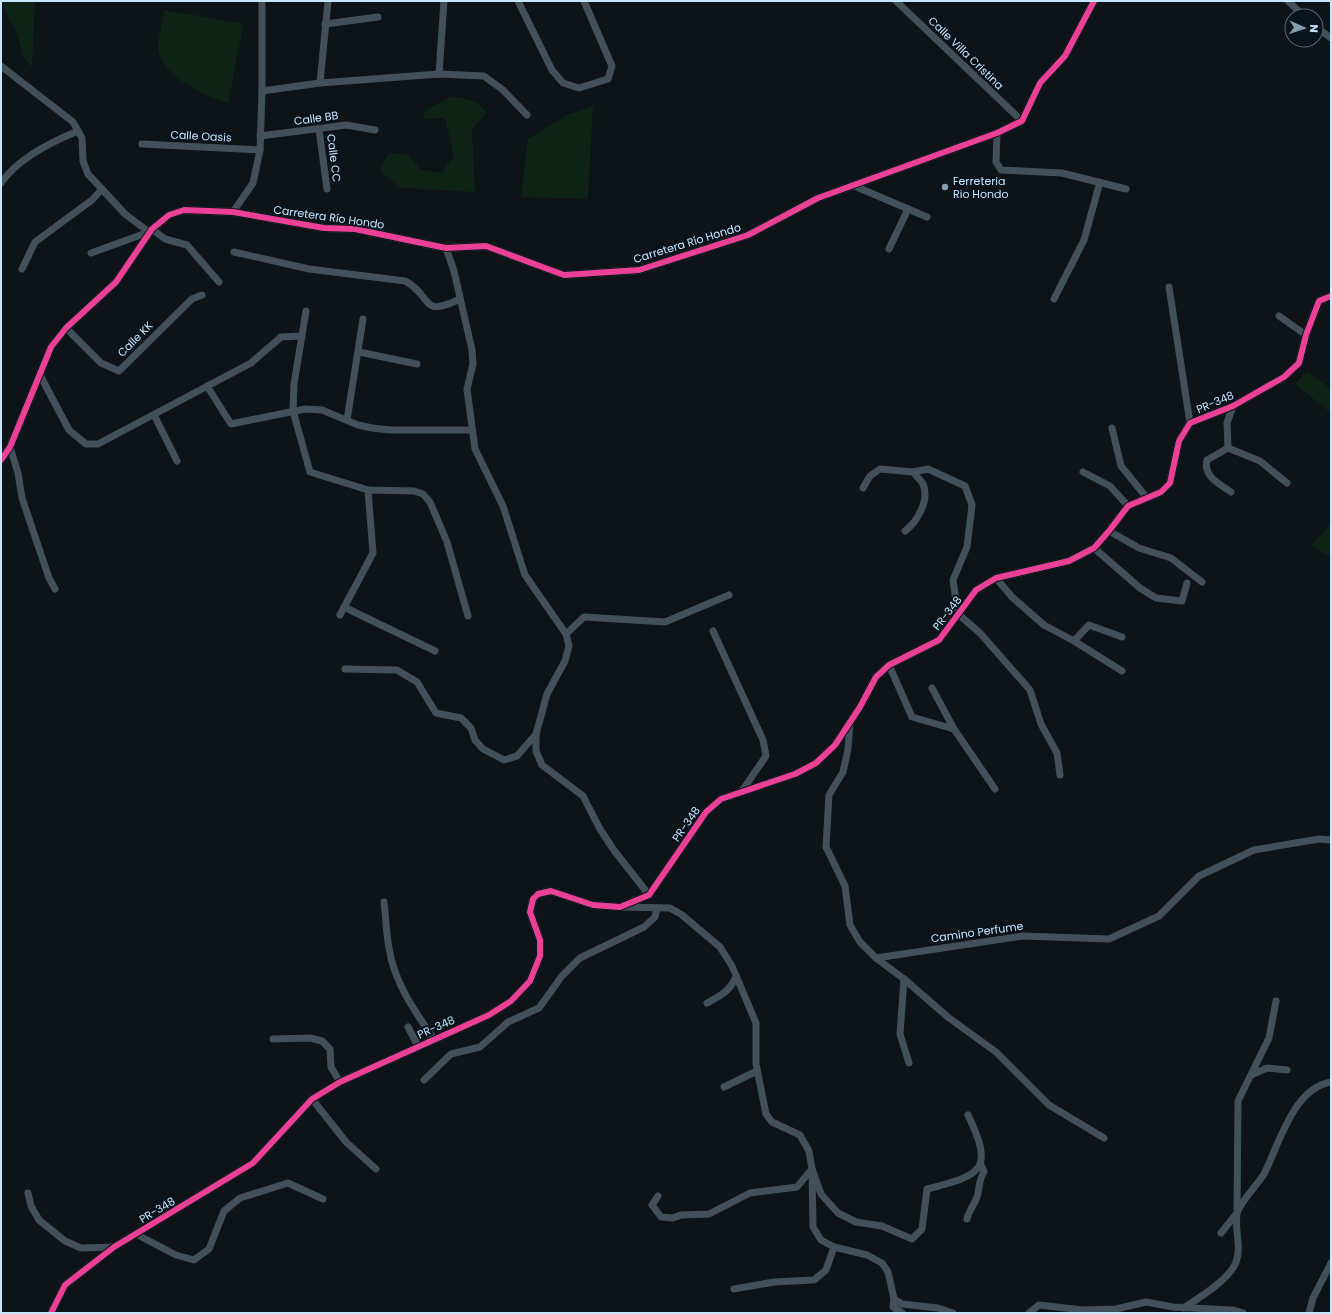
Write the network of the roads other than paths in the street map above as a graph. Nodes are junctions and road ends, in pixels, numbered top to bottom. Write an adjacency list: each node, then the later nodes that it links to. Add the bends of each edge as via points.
1 (262, 1): 15 (street)
2 (328, 1): 11 (street)
3 (444, 1): 13 (street)
4 (518, 1): 5 (street, via 552,70 563,83 579,88 608,79 612,66)
5 (584, 1)
6 (896, 1): 17 (street, Calle Villa Cristina)
7 (1094, 1): 17 (street, via 1065,56 1040,83)
8 (1288, 1): 9 (street)
9 (1295, 8)
10 (378, 16): 11 (street)
11 (325, 24): 14 (street)
12 (1, 66): 20 (street, via 73,122)
13 (439, 74): 14 (street); 16 (street, via 484,76 503,90)
14 (320, 83): 15 (street)
15 (262, 91): 22 (street)
16 (527, 115)
17 (1022, 121): 21 (street, Carretera Río Hondo)
18 (319, 129): 19 (street, Calle BB, via 346,125); 22 (street, Calle BB); 29 (street, Calle CC)
19 (375, 130)
20 (78, 131): 26 (street, via 63,137 17,165); 28 (street, via 82,138 83,161 88,174)
21 (997, 133): 25 (street, via 996,162 1002,170 1062,173); 27 (street, Carretera Río Hondo)
22 (260, 136): 24 (street)
23 (142, 144): 24 (street, Calle Oasis)
24 (260, 150): 32 (street, via 253,183)
25 (1100, 182): 30 (street); 45 (street, via 1084,240)
26 (1, 183)
27 (852, 185): 31 (street); 35 (street, Carretera Río Hondo, via 818,198 748,235 640,270 564,275 486,246)
28 (102, 189): 34 (street, via 125,214); 39 (street, via 92,200 35,242)
29 (327, 189)
30 (1126, 189)
31 (908, 209): 33 (street); 36 (street)
32 (233, 212): 34 (street, Carretera Río Hondo, via 184,210 169,215); 35 (street, Carretera Río Hondo, via 324,228 355,229)
33 (927, 217)
34 (150, 231): 38 (street); 40 (street, via 165,239 187,245); 49 (street, Carretera Río Hondo, via 116,282)
35 (446, 248): 44 (street)
36 (889, 249)
37 (234, 252): 44 (street, via 309,269 405,281 416,286 434,308 446,306)
38 (91, 253)
39 (22, 269)
40 (219, 282)
41 (1169, 287): 60 (street)
42 (202, 295): 49 (street, Calle KK, via 192,299 119,371 101,363)
43 (1331, 296): 50 (street, PR-348 / PR-348, via 1319,301)
44 (460, 299): 62 (street, via 472,350 473,364 467,389)
45 (1054, 299)
46 (306, 311): 51 (street)
47 (1279, 316): 50 (street)
48 (363, 319): 52 (street)
49 (66, 328): 54 (street, Carretera Río Hondo, via 51,347)
50 (1306, 335): 56 (street, PR-348 / PR-348, via 1299,363 1284,377)
51 (302, 336): 55 (street, via 281,337 251,363); 57 (street, via 294,384)
52 (359, 352): 53 (street); 59 (street)
53 (417, 364)
54 (38, 378): 58 (street, via 69,430 86,444 98,444); 63 (street, Carretera Río Hondo)
55 (207, 386): 57 (street, via 231,424); 58 (street)
56 (1233, 406): 60 (street, PR-348 / PR-348); 64 (street, via 1227,423)
57 (293, 411): 59 (street, via 305,408 322,410); 71 (street, via 310,472)
58 (154, 415): 66 (street)
59 (347, 420): 62 (street, via 390,430)
60 (1190, 423): 73 (street, PR-348 / PR-348, via 1179,441 1170,483 1161,492)
61 (1112, 428): 73 (street, via 1122,466)
62 (472, 430): 88 (street, via 475,448 503,506 525,576)
63 (10, 447): 65 (street, Carretera Río Hondo); 81 (street, via 24,505)
64 (1228, 448): 69 (street, via 1260,461); 72 (street, via 1208,460 1206,467 1210,476)
65 (1, 460)
66 (177, 461)
67 (913, 472): 70 (street, via 880,469 870,476); 75 (street, via 923,484 925,498 910,527); 84 (street, via 928,469 965,486 972,505 967,546 953,580)
68 (1083, 472): 74 (street, via 1110,486)
69 (1287, 483)
70 (863, 488)
71 (368, 490): 83 (street, via 373,553); 86 (street, via 414,490 424,494 447,542)
72 (1232, 492)
73 (1147, 498): 74 (street, PR-348 / PR-348)
74 (1128, 506): 76 (street, PR-348 / PR-348)
75 (904, 531)
76 (1109, 531): 77 (street, PR-348 / PR-348); 79 (street, via 1139,548 1171,558)
77 (1094, 548): 78 (street, PR-348 / PR-348, via 1069,561); 80 (street, via 1140,588 1156,598 1182,601)
78 (996, 578): 84 (street, PR-348 / PR-348, via 976,590); 90 (street, via 1012,597 1044,625)
79 (1202, 582)
80 (1187, 583)
81 (55, 589)
82 (729, 595): 88 (street, via 665,622 584,617)
83 (344, 607): 85 (street); 91 (street)
84 (958, 614): 92 (street, PR-348 / PR-348, via 939,640); 99 (street, via 980,633 1030,690 1041,724 1057,753)
85 (340, 615)
86 (468, 616)
87 (713, 631): 101 (street, via 763,740 766,756)
88 (566, 634): 98 (street, via 569,646 565,662 547,694)
89 (1122, 637): 90 (street, via 1089,625)
90 (1074, 641): 94 (street)
91 (435, 651)
92 (889, 665): 96 (street, PR-348 / PR-348, via 876,677); 97 (street, via 912,717)
93 (345, 669): 98 (street, via 397,670 417,682 436,713 461,718 471,728 475,740 483,749 504,760 518,756)
94 (1122, 671)
95 (932, 688): 97 (street)
96 (850, 723): 101 (street, PR-348 / PR-348, via 835,745 816,763 795,774); 107 (street, via 843,772 829,795 826,847 845,886 850,925 860,942)
97 (954, 729): 100 (street)
98 (536, 734): 103 (street, via 536,751 542,765 583,796 613,849)
99 (1060, 774)
100 (995, 789)
101 (742, 791): 103 (street, PR-348 / PR-348, via 720,799 706,812)
102 (1331, 840): 107 (street, Camino Perfume, via 1319,839 1254,850 1199,876 1159,916 1109,939 1023,936)
103 (649, 895): 105 (street, PR-348 / PR-348)
104 (384, 902): 114 (street, via 393,967 411,1006)
105 (620, 907): 106 (street); 114 (street, PR-348 / PR-348, via 593,905 551,892 538,894 533,899 530,912 540,940 540,956 530,981 511,1001 489,1015)
106 (657, 908): 108 (street, via 670,908 682,914 720,947); 120 (street, via 655,917 644,927 580,958 562,976 539,1008 508,1022 480,1047 451,1054)
107 (876, 958): 109 (street)
108 (736, 977): 111 (street, via 732,986 722,995); 118 (street, via 756,1023)
109 (904, 979): 116 (street, via 900,1034); 126 (street, via 949,1018 996,1052 1049,1105)
110 (1276, 1001): 119 (street, via 1270,1038)
111 (707, 1003)
112 (408, 1027): 115 (street)
113 (273, 1039): 121 (street, via 310,1038 322,1041 330,1049 331,1067)
114 (434, 1039): 115 (street, PR-348 / PR-348)
115 (418, 1046): 121 (street, PR-348 / PR-348)
116 (910, 1058)
117 (1287, 1070): 119 (street, via 1268,1068)
118 (757, 1071): 123 (street); 129 (street, via 766,1114 772,1122 800,1135 809,1151)
119 (1251, 1075): 133 (street, via 1238,1101)
120 (424, 1080)
121 (340, 1082): 124 (street, PR-348 / PR-348)
122 (1331, 1082): 133 (street, via 1311,1091 1290,1115 1263,1175)
123 (724, 1087)
124 (312, 1099): 128 (street, via 346,1142); 136 (street, PR-348 / PR-348, via 253,1164)
125 (968, 1115): 127 (street, via 981,1146 983,1157)
126 (1104, 1138)
127 (980, 1165): 129 (street, via 962,1180 927,1189 922,1229 912,1239 882,1226 856,1222 838,1213 821,1194); 134 (street, via 984,1172)
128 (376, 1169)
129 (812, 1169): 131 (street, via 797,1187 750,1193 708,1214 660,1217 652,1205); 138 (street, via 813,1227 821,1240)
130 (28, 1192): 137 (street, via 30,1206 39,1220 65,1241 81,1248)
131 (658, 1196)
132 (324, 1199): 136 (street, via 288,1183 240,1198 224,1211 209,1249 194,1260 176,1255)
133 (1237, 1213): 135 (street); 142 (street, via 1239,1244 1234,1267 1222,1281)
134 (967, 1218)
135 (1222, 1233)
136 (136, 1234): 137 (street, PR-348 / PR-348)
137 (114, 1247): 145 (street, PR-348 / PR-348, via 65,1285)
138 (834, 1247): 140 (street, via 826,1270 814,1280 774,1282); 141 (street, via 867,1255 882,1263 888,1272)
139 (1331, 1263): 150 (street, via 1313,1298)
140 (734, 1289)
141 (894, 1299): 146 (street, via 893,1307); 147 (street, via 902,1304 938,1308)
142 (1184, 1308): 143 (street); 149 (street, via 1232,1310)
143 (1174, 1310): 144 (street, via 1146,1302)
144 (1116, 1311): 148 (street, via 1039,1305)
145 (51, 1313)
146 (902, 1313)
147 (953, 1313)
148 (1029, 1313)
149 (1243, 1313)
150 (1310, 1313)

